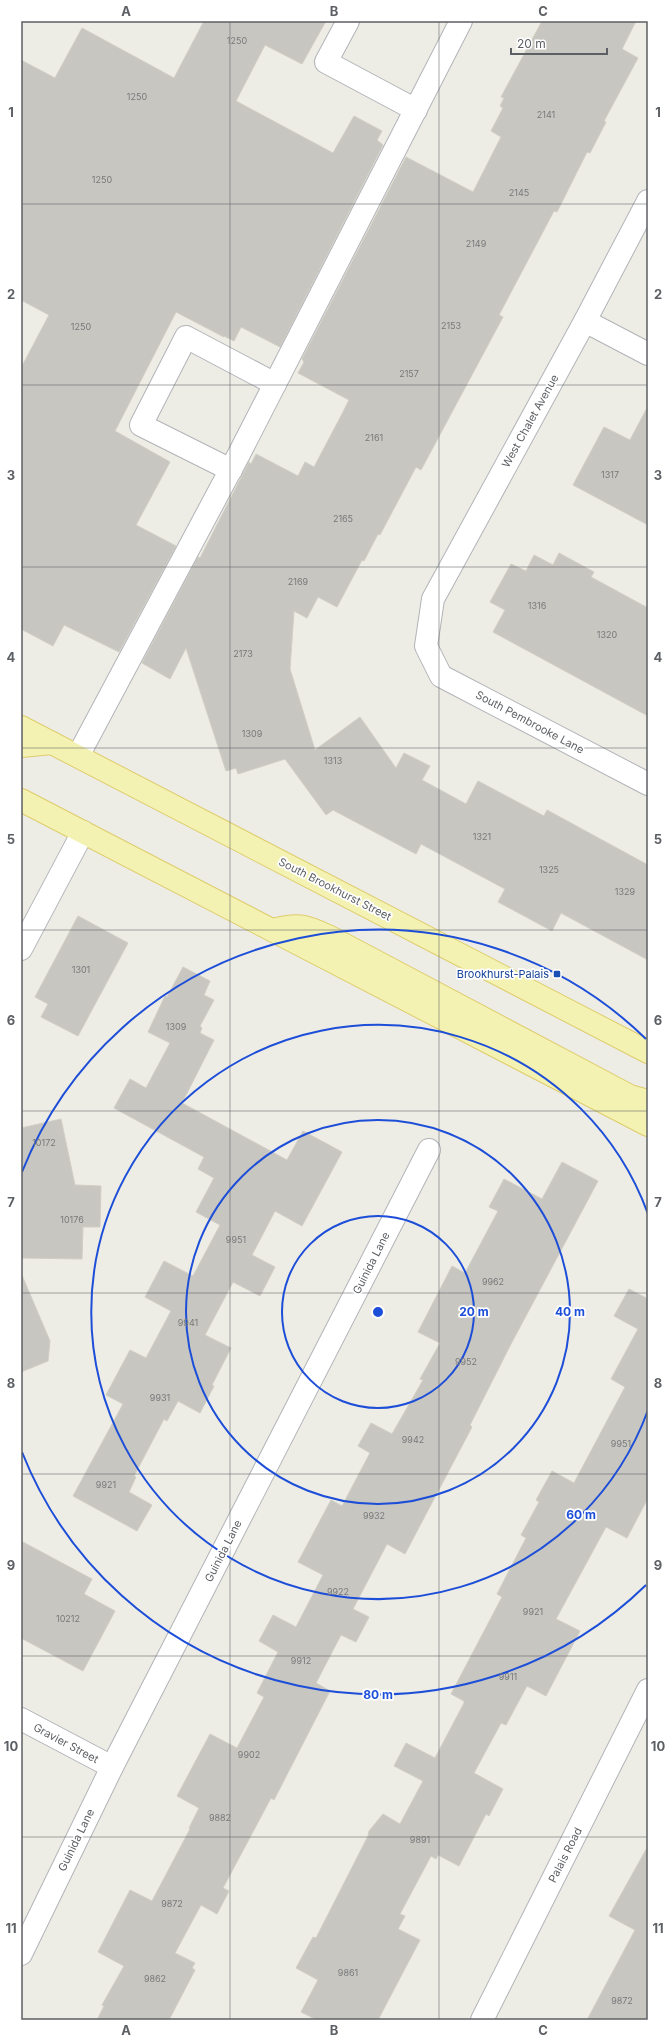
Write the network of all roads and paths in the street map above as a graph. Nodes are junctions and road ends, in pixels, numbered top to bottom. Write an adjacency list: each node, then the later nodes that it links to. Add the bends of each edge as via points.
1 (348, 21): 3 (street, via 326,62)
2 (459, 22): 3 (street)
3 (416, 110): 7 (street)
4 (648, 201): 5 (street, West Chalet Avenue)
5 (585, 321): 6 (street); 9 (street, West Chalet Avenue, via 433,599)
6 (648, 354)
7 (275, 384): 8 (street); 8 (street, via 186,337 141,425)
8 (231, 470): 13 (street)
9 (426, 646): 14 (street, South Pembrooke Lane, via 441,676)
10 (21, 727): 11 (main road, South Brookhurst Street)
11 (52, 743): 12 (main road); 13 (main road, South Brookhurst Street)
12 (21, 746)
13 (78, 756): 19 (main road, South Brookhurst Street)
14 (648, 784)
15 (21, 800): 16 (main road)
16 (83, 832): 17 (main road); 18 (street)
17 (273, 930): 20 (main road, via 306,926 630,1096); 21 (main road)
18 (21, 949)
19 (648, 1052)
20 (648, 1101)
21 (648, 1125)
22 (429, 1150): 25 (street, Guinida Lane)
23 (648, 1690): 27 (street, Palais Road)
24 (21, 1719): 25 (street, Gravier Street)
25 (112, 1767): 26 (street, Guinida Lane)
26 (21, 1954)
27 (482, 2020)

